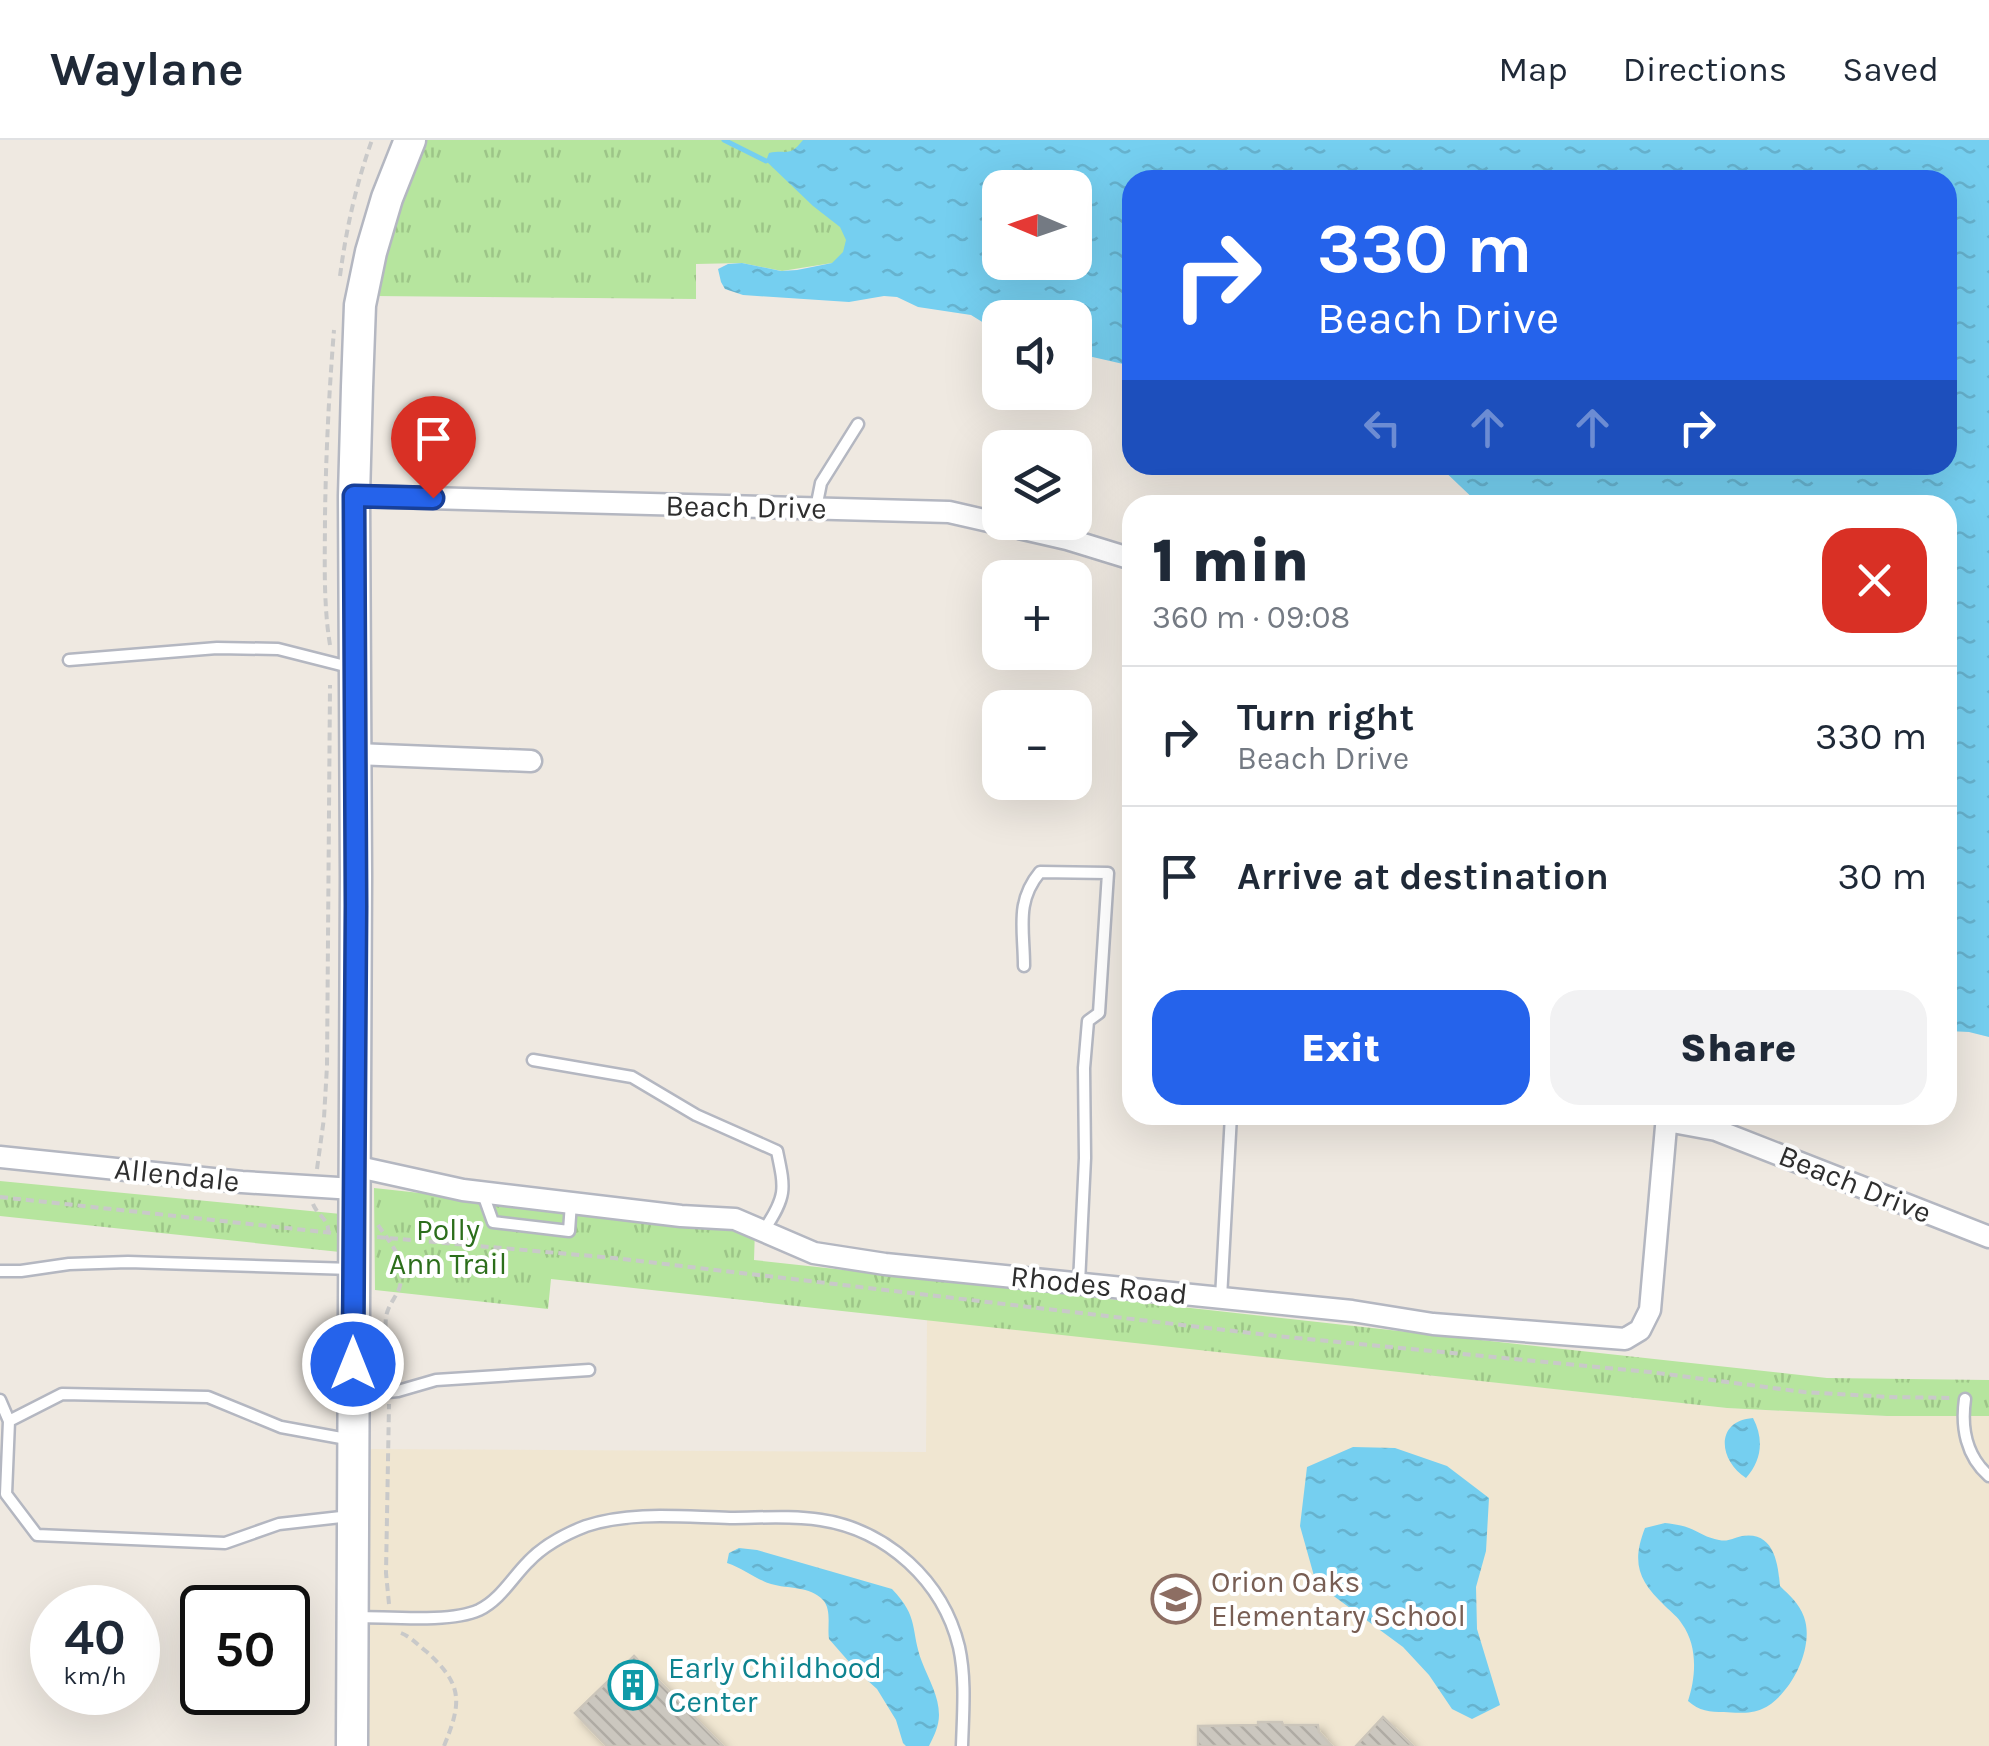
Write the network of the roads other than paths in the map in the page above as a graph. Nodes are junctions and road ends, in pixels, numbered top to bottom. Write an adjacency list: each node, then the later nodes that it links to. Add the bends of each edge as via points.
1 (410, 140): 3 (main road, via 360,305)
2 (858, 424): 4 (lane, via 821,483)
3 (354, 496): 4 (street, Beach Drive); 7 (main road)
4 (816, 508): 5 (street, Beach Drive, via 948,512)
5 (1122, 555)
6 (69, 660): 7 (lane, via 278,649)
7 (355, 668): 8 (main road)
8 (356, 754): 9 (street); 16 (main road)
9 (531, 761)
10 (1024, 966): 21 (lane, via 1023,901 1040,872 1108,873 1100,1013 1088,1022 1084,1068)
11 (533, 1060): 17 (lane, via 632,1078 777,1151 784,1187)
12 (1231, 1125): 22 (lane)
13 (1666, 1125): 22 (street, Rhodes Road, via 1650,1310 1640,1330 1625,1338 1432,1324)
14 (1696, 1125): 18 (street, Beach Drive)
15 (0, 1157): 16 (street, Allendale, via 242,1182)
16 (354, 1178): 17 (street, Rhodes Road, via 735,1219); 19 (main road, via 364,1227)
17 (764, 1231): 21 (street, Rhodes Road, via 814,1253)
18 (1989, 1237)
19 (353, 1269): 20 (lane, via 128,1262); 24 (main road)
20 (0, 1271)
21 (1079, 1283): 22 (street, Rhodes Road)
22 (1222, 1298)
23 (589, 1370): 24 (lane, via 436,1380)
24 (354, 1396): 28 (main road)
25 (1965, 1398): 29 (lane, via 1966,1442)
26 (0, 1400): 27 (lane)
27 (8, 1421): 28 (lane, via 62,1394 208,1397 281,1427); 30 (lane, via 6,1494 37,1535 225,1543 279,1524)
28 (353, 1440): 30 (main road)
29 (1989, 1476)
30 (353, 1515): 31 (main road)
31 (352, 1617): 32 (main road); 33 (lane, via 451,1617 481,1609 552,1544 614,1520 678,1516 842,1524 900,1554 945,1610 961,1661)
32 (352, 1746)
33 (962, 1746)

